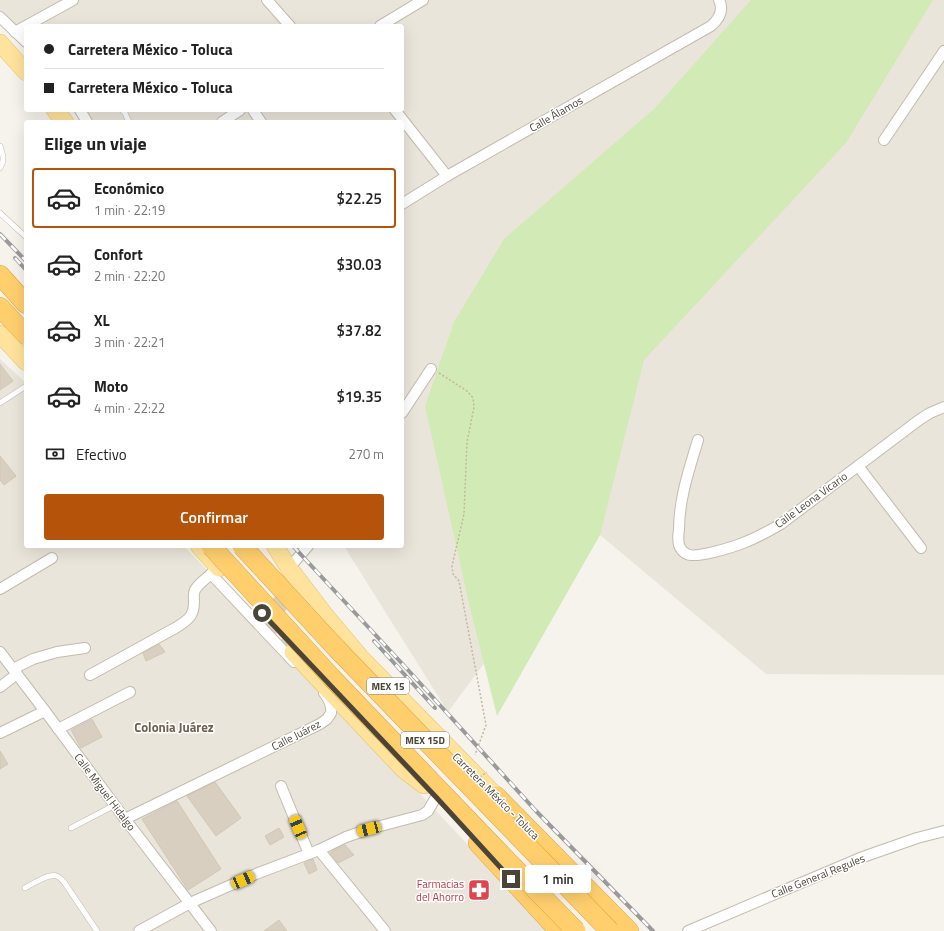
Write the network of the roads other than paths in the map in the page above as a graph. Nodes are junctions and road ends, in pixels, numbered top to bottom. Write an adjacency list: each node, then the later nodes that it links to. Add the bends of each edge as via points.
1 (73, 0): 6 (street)
2 (267, 0): 7 (street)
3 (422, 0): 8 (street)
4 (719, 0): 23 (street, Calle Álamos, via 719,17 711,26)
5 (0, 17): 10 (street)
6 (30, 24)
7 (288, 24)
8 (383, 24)
9 (24, 27): 10 (street)
10 (15, 32): 11 (street)
11 (24, 40)
12 (0, 43): 14 (main road)
13 (944, 51): 20 (street)
14 (24, 70)
15 (237, 112): 17 (street)
16 (397, 112): 18 (street)
17 (225, 120)
18 (403, 120)
19 (404, 121): 23 (street)
20 (884, 140)
21 (0, 146): 22 (lane, via 4,161)
22 (0, 168)
23 (447, 176): 24 (street, Calle Álamos)
24 (404, 203)
25 (0, 213): 26 (lane)
26 (24, 235)
27 (0, 275): 28 (highway)
28 (24, 302)
29 (0, 307): 30 (highway)
30 (24, 333)
31 (0, 334): 32 (main road)
32 (24, 360)
33 (431, 369): 37 (street)
34 (24, 387): 35 (lane)
35 (0, 403)
36 (944, 407): 39 (street, Calle Leona Vicario, via 930,413)
37 (404, 410)
38 (698, 440): 39 (street, Calle Leona Vicario, via 681,500 679,523 680,548 689,556 741,544 762,535 796,514)
39 (858, 466): 45 (street)
40 (200, 548): 48 (main road)
41 (213, 548): 77 (highway, MEX 15D, bridge, via 332,678)
42 (244, 548): 78 (highway, MEX 15D, bridge, via 337,649)
43 (276, 548): 47 (main road, Carretera México - Toluca / MEX 15)
44 (306, 548): 47 (street)
45 (921, 548)
46 (52, 558): 49 (street)
47 (289, 568): 63 (main road, Carretera México - Toluca / MEX 15, via 361,658)
48 (214, 571): 55 (street, via 196,587 193,612 188,620); 62 (main road); 65 (street, Calle Juárez, via 325,695 331,704 331,713 320,724)
49 (0, 589)
50 (337, 616): 63 (main road, via 449,737)
51 (86, 648): 54 (street, via 33,659)
52 (0, 652): 54 (street, Calle Miguel Hidalgo)
53 (293, 652): 62 (main road, via 403,769)
54 (15, 672): 56 (street); 58 (street, Calle Miguel Hidalgo)
55 (90, 675)
56 (0, 687)
57 (130, 692): 59 (street)
58 (45, 710): 59 (street, Calle Miguel Hidalgo); 60 (street)
59 (58, 729): 64 (street, Calle Miguel Hidalgo)
60 (0, 733)
61 (280, 786): 68 (street)
62 (430, 791): 68 (street, via 428,811 422,815 346,836); 71 (highway)
63 (496, 796): 79 (highway, Carretera México - Toluca / MEX 15)
64 (114, 805): 65 (street, Calle Miguel Hidalgo); 66 (lane)
65 (125, 819): 70 (street, Calle Miguel Hidalgo)
66 (71, 828)
67 (944, 831): 72 (street, Calle General Regules, via 860,858)
68 (314, 852): 70 (street, via 256,874); 76 (street)
69 (25, 888): 73 (lane, via 54,875 60,877)
70 (190, 904): 74 (street); 75 (street, Calle Miguel Hidalgo)
71 (555, 929)
72 (692, 930)
73 (97, 931)
74 (140, 931)
75 (211, 931)
76 (385, 931)
77 (576, 931)
78 (610, 931)
79 (629, 931)

